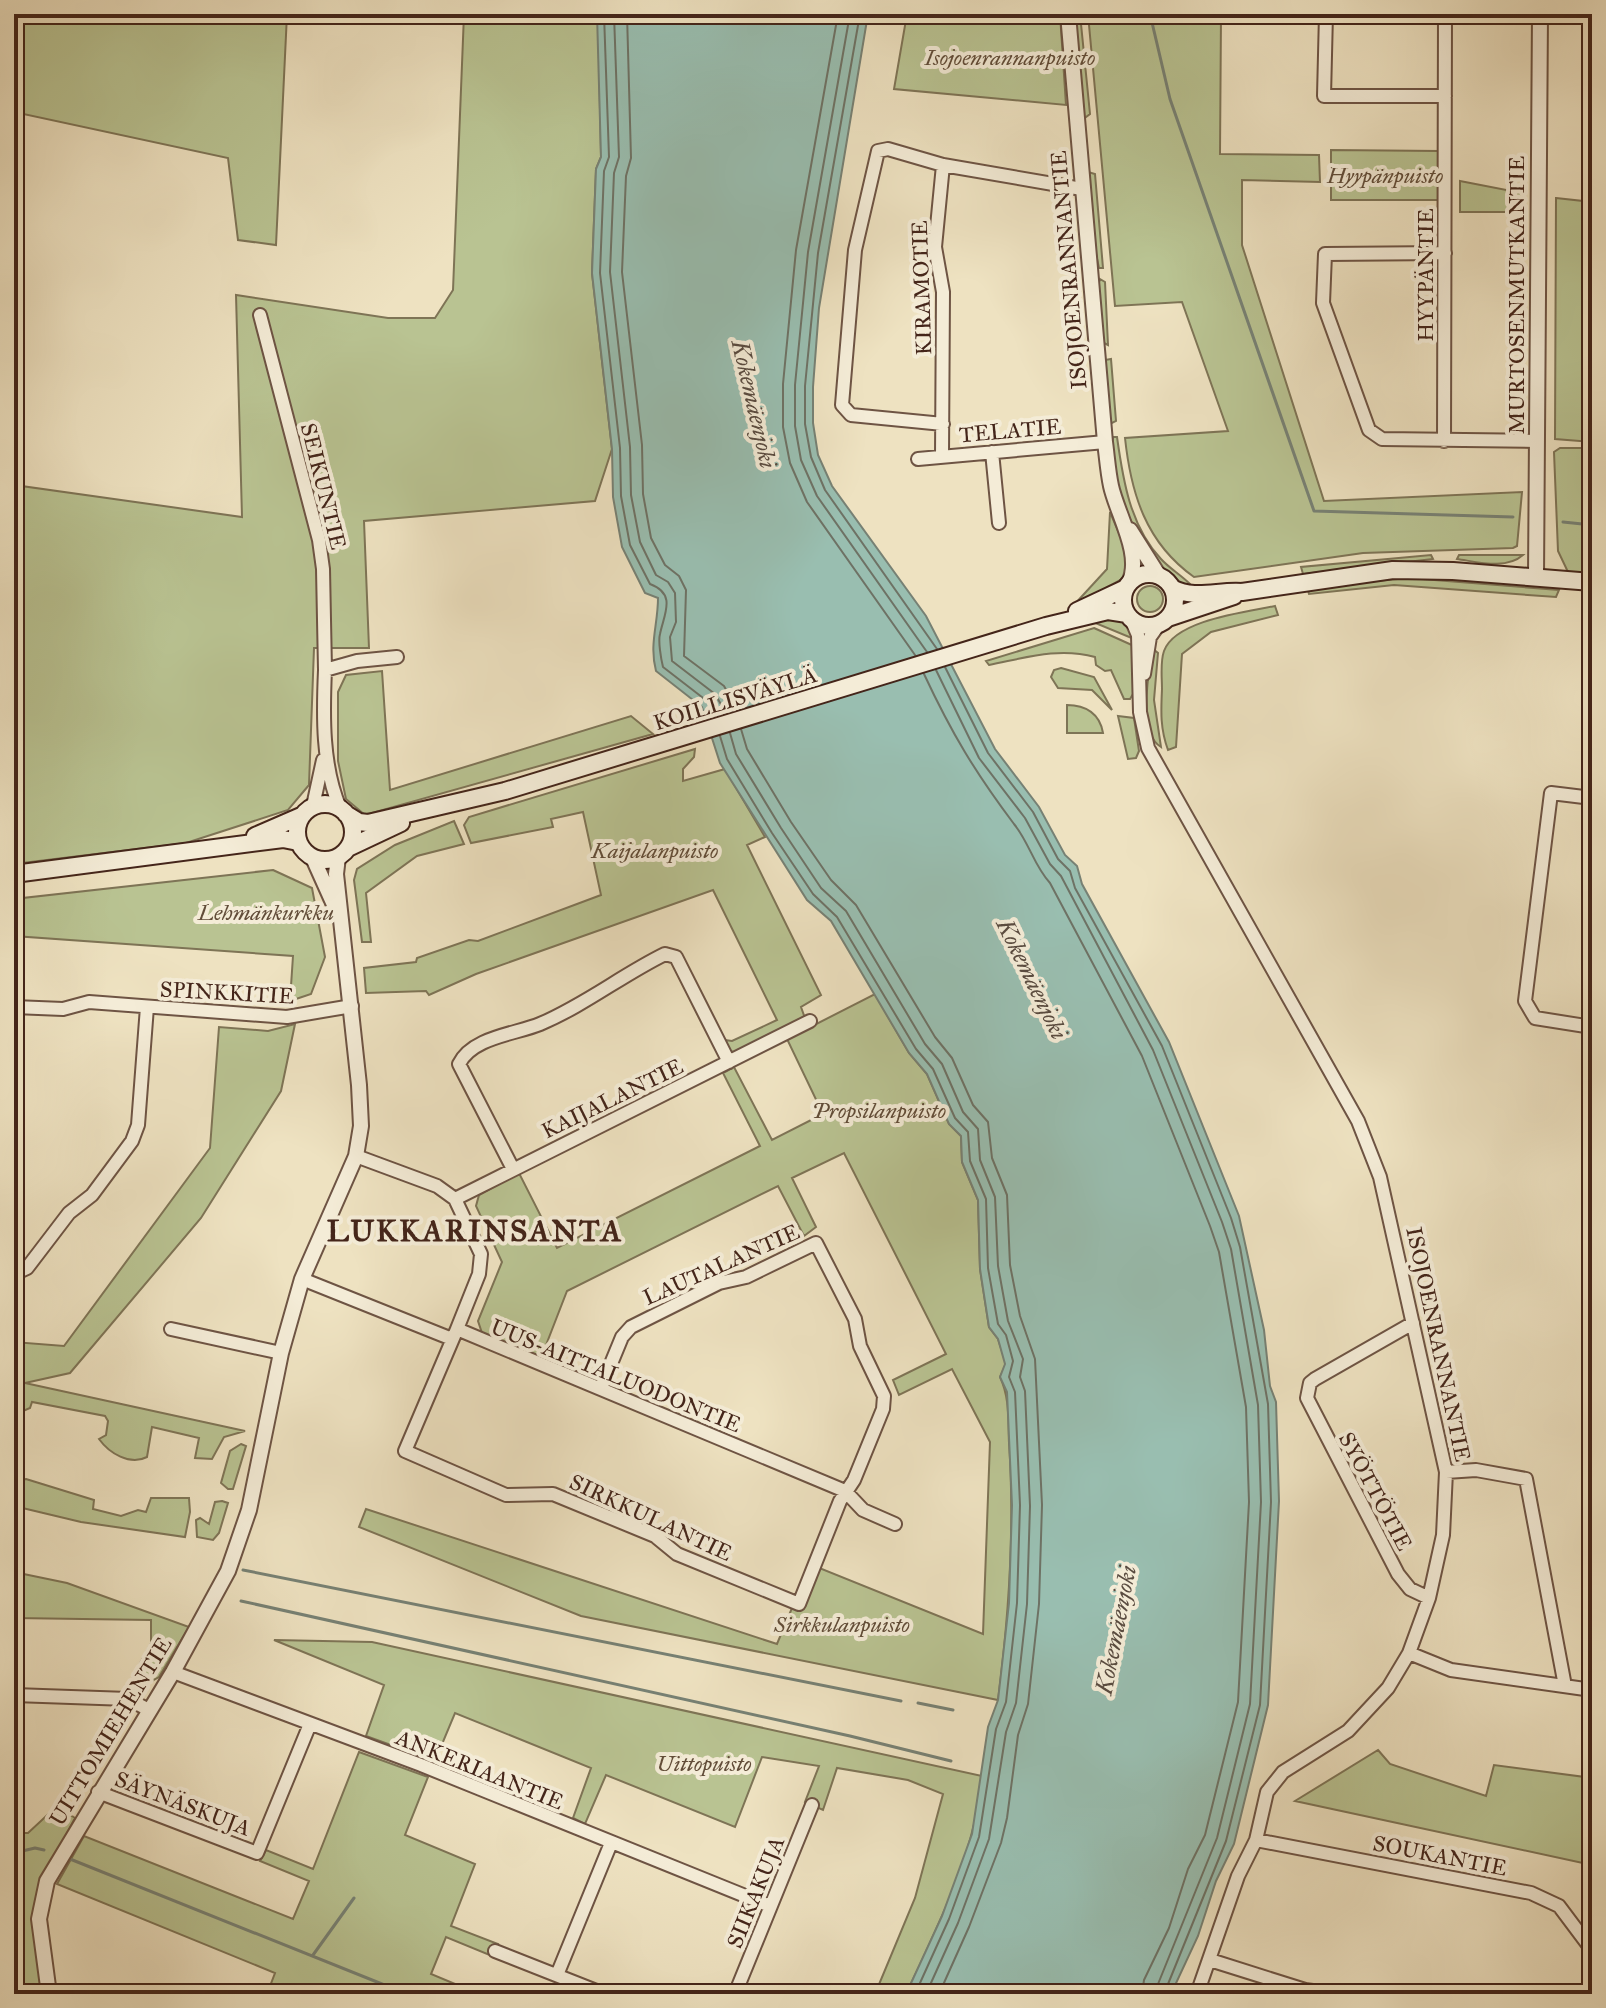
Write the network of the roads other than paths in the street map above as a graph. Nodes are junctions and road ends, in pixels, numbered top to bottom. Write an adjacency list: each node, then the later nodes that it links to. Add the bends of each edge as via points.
1 (1068, 14): 7 (street, ISOJOENRANNANTIE)
2 (1326, 14): 5 (street, via 1324,96)
3 (1445, 14): 5 (street, HYYPÄNTIE)
4 (1540, 14): 12 (street, MURTOSENMUTKANTIE)
5 (1445, 96): 8 (street, HYYPÄNTIE)
6 (943, 165): 7 (street); 10 (street, KIRAMOTIE, via 935,247 943,292); 10 (street, via 888,149 878,151 855,250 842,405 851,415)
7 (1082, 189): 13 (street, ISOJOENRANNANTIE)
8 (1445, 253): 11 (street, HYYPÄNTIE); 11 (street, via 1325,254 1323,303 1369,430 1382,439)
9 (260, 315): 29 (street, SEIKUNTIE, via 319,540)
10 (943, 424): 15 (street, KIRAMOTIE)
11 (1444, 441): 12 (street)
12 (1537, 441): 20 (street, MURTOSENMUTKANTIE)
13 (1105, 442): 14 (street, TELATIE); 17 (street, ISOJOENRANNANTIE)
14 (992, 452): 15 (street, TELATIE); 18 (street)
15 (942, 456): 16 (street, TELATIE)
16 (918, 459)
17 (1122, 521): 19 (street, ISOJOENRANNANTIE); 22 (street, ISOJOENRANNANTIE, via 1133,559)
18 (999, 523)
19 (1159, 576): 22 (main road, via 1142,575); 23 (main road)
20 (1536, 577): 21 (main road); 24 (main road, via 1393,570)
21 (1592, 582)
22 (1128, 585): 25 (main road, via 1123,600); 27 (main road, KOILLISVÄYLÄ)
23 (1172, 588): 24 (main road, via 1194,596); 26 (main road, via 1175,601)
24 (1242, 592): 26 (main road)
25 (1129, 616): 26 (main road, via 1144,625); 27 (main road, KOILLISVÄYLÄ, via 1108,611); 30 (street, ISOJOENRANNANTIE, via 1138,635)
26 (1164, 621): 30 (street, ISOJOENRANNANTIE, via 1150,637)
27 (1046, 626): 33 (main road, KOILLISVÄYLÄ)
28 (397, 657): 29 (street)
29 (325, 670): 31 (street, SEIKUNTIE)
30 (1140, 685): 53 (street, ISOJOENRANNANTIE, via 1142,730 1159,772 1358,1121 1380,1177)
31 (326, 741): 34 (street, SEIKUNTIE, via 320,790); 35 (street, SEIKUNTIE, via 334,795)
32 (1592, 798): 46 (street, via 1551,793 1525,1001 1535,1018)
33 (435, 809): 35 (main road, KOILLISVÄYLÄ, via 368,823); 38 (main road, KOILLISVÄYLÄ)
34 (307, 811): 35 (main road, via 329,804); 36 (main road, via 297,829); 37 (main road)
35 (343, 811): 38 (main road, via 353,832)
36 (298, 842): 37 (main road); 39 (main road)
37 (228, 845): 40 (main road)
38 (343, 853): 39 (main road); 41 (street, via 336,874)
39 (313, 858): 41 (street)
40 (14, 874)
41 (345, 942): 42 (street, UITTOMIEHENTIE)
42 (352, 1006): 44 (street, SPINKKITIE, via 287,1017); 48 (street, UITTOMIEHENTIE, via 361,1126)
43 (14, 1007): 44 (street, SPINKKITIE, via 63,1009 89,1002)
44 (147, 1007): 51 (street, SPINKKITIE, via 138,1125 132,1141 92,1195 69,1213 27,1268)
45 (810, 1021): 47 (street, KAIJALANTIE)
46 (1592, 1027)
47 (729, 1062): 49 (street, KAIJALANTIE); 49 (street, via 676,957 665,954 610,989 464,1054 459,1064)
48 (356, 1156): 50 (street, via 437,1186); 52 (street, UITTOMIEHENTIE)
49 (513, 1169): 50 (street, KAIJALANTIE)
50 (455, 1199): 55 (street, UUS-AITTALUODONTIE, via 481,1254 479,1274)
51 (14, 1274)
52 (302, 1279): 55 (street); 56 (street, UITTOMIEHENTIE)
53 (1413, 1323): 58 (street, ISOJOENRANNANTIE); 61 (street, SYÖTTÖTIE, via 1308,1388 1310,1409 1398,1574 1410,1589)
54 (171, 1329): 56 (street)
55 (454, 1334): 57 (street, UUS-AITTALUODONTIE); 59 (street, SIRKKULANTIE, via 405,1451 506,1495 553,1494 655,1536 677,1554 799,1604)
56 (281, 1353): 63 (street, UITTOMIEHENTIE, via 249,1510 228,1571)
57 (601, 1388): 59 (street, UUS-AITTALUODONTIE); 59 (street, LAUTALANTIE, via 631,1327 816,1243 855,1319 860,1346 884,1396 872,1437)
58 (1446, 1472): 61 (street, ISOJOENRANNANTIE, via 1443,1535); 64 (street, via 1520,1475 1530,1486)
59 (845, 1491): 60 (street, UUS-AITTALUODONTIE, via 863,1510)
60 (895, 1524)
61 (1429, 1598): 62 (street, ISOJOENRANNANTIE)
62 (1409, 1653): 64 (street, via 1451,1670); 71 (street, ISOJOENRANNANTIE, via 1388,1688 1348,1731 1297,1761 1272,1783)
63 (173, 1672): 67 (street, UITTOMIEHENTIE); 68 (street, ANKERIAANTIE)
64 (1565, 1686): 65 (street)
65 (1592, 1690)
66 (14, 1695): 67 (street, via 128,1699)
67 (149, 1710): 69 (street, UITTOMIEHENTIE)
68 (310, 1724): 69 (street, SÄYNÄSKUJA, via 257,1853); 72 (street, ANKERIAANTIE)
69 (98, 1792): 78 (street, UITTOMIEHENTIE, via 41,1900)
70 (812, 1805): 73 (street, SIIKAKUJA)
71 (1256, 1840): 74 (street, SOUKANTIE, via 1531,1893 1559,1906); 76 (street, ISOJOENRANNANTIE)
72 (611, 1843): 73 (street, ANKERIAANTIE); 77 (street)
73 (770, 1906): 80 (street, SIIKAKUJA)
74 (1592, 1950)
75 (495, 1951): 77 (street)
76 (1210, 1960): 81 (street, ISOJOENRANNANTIE); 82 (street, via 1305,1990)
77 (557, 1975): 79 (street)
78 (49, 1994)
79 (604, 1994)
80 (735, 1994)
81 (1197, 1994)
82 (1336, 1994)

